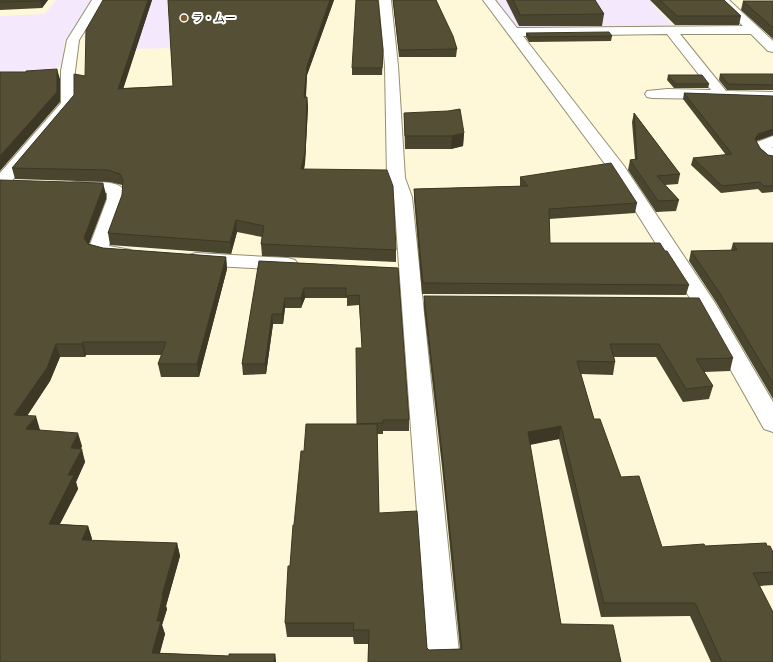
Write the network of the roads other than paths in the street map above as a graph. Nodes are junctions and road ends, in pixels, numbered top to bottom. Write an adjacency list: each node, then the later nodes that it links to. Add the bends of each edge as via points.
1 (98, 0): 15 (street, via 73,40 61,72 68,104)
2 (385, 0): 24 (street, via 391,48 396,178 403,197 401,270 419,301)
3 (489, 0): 8 (street)
4 (724, 2): 5 (street); 6 (street)
5 (742, 4)
6 (754, 30): 7 (street); 9 (street)
7 (671, 31): 8 (street); 11 (street)
8 (514, 32): 22 (street, via 618,170)
9 (773, 48)
10 (652, 94): 11 (street)
11 (722, 95): 12 (street)
12 (773, 96)
13 (773, 141): 14 (street, via 763,145)
14 (773, 157)
15 (0, 184): 16 (street)
16 (24, 186)
17 (55, 186): 18 (street, via 115,190 116,199 98,250)
18 (142, 255)
19 (180, 258): 20 (street)
20 (307, 265)
21 (680, 302): 22 (street)
22 (704, 302): 23 (street)
23 (773, 423)
24 (444, 662)

